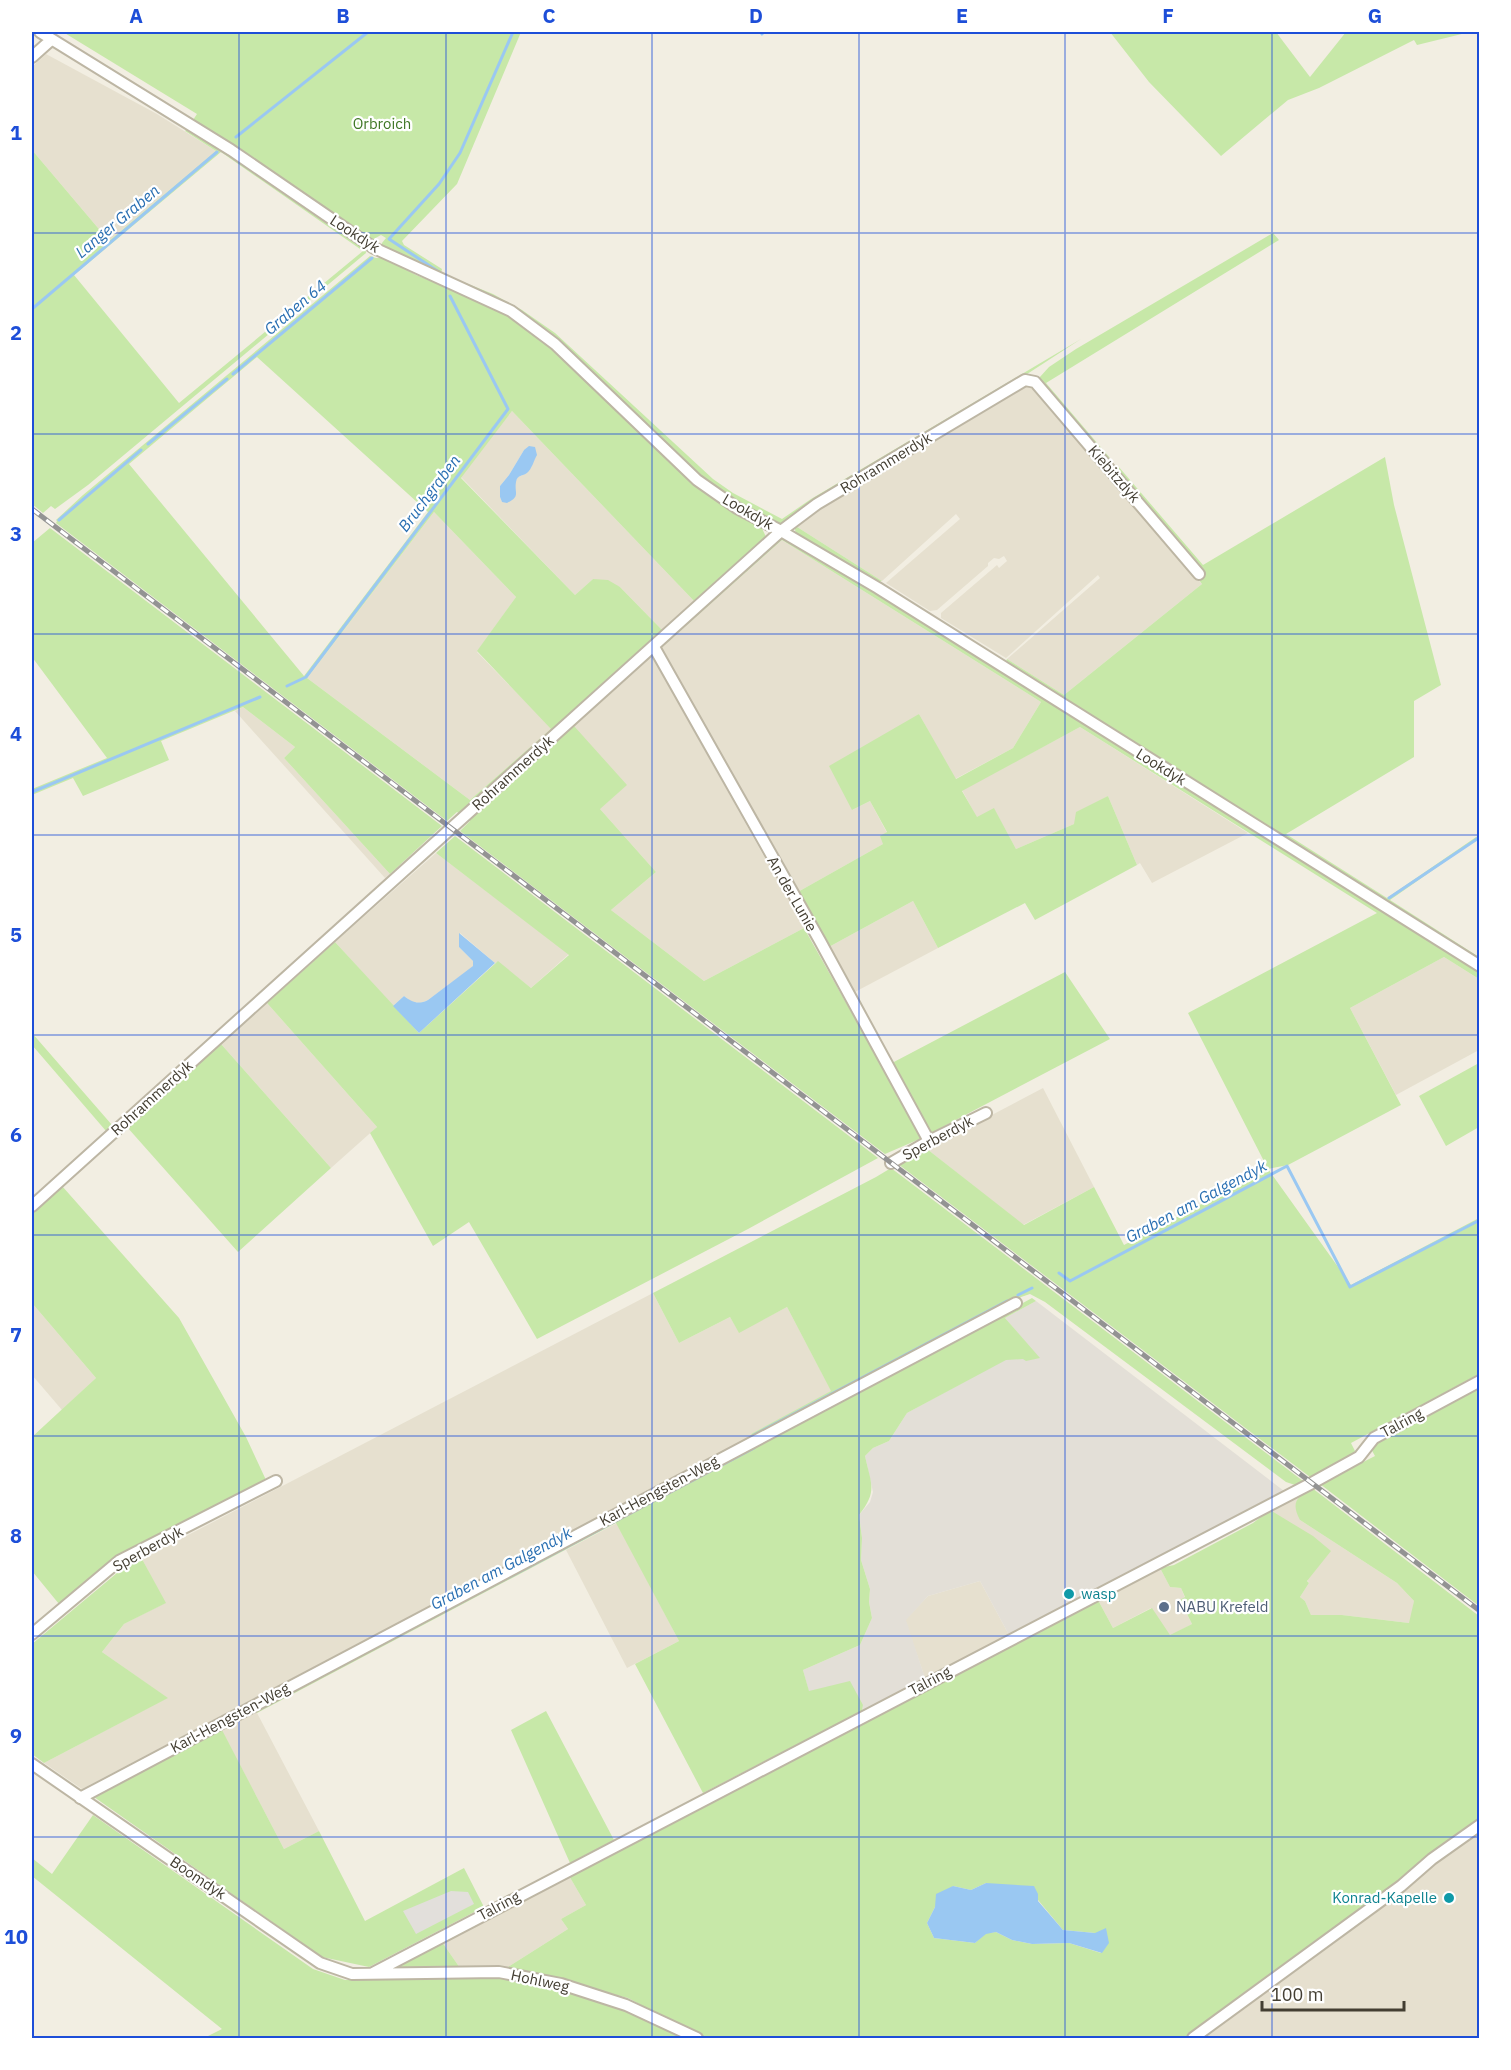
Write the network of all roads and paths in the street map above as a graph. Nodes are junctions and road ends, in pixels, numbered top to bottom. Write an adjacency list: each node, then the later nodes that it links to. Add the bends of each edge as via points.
1 (40, 32): 2 (street, Lookdyk)
2 (51, 40): 3 (street); 5 (street, Lookdyk, via 231,150 374,248 511,311 555,344 697,480 737,508)
3 (32, 57)
4 (1025, 380): 5 (street, Rohrammerdyk, via 817,504); 6 (street, Kiebitzdyk, via 1035,382)
5 (781, 531): 7 (street, Rohrammerdyk); 8 (street, Lookdyk)
6 (1199, 574)
7 (654, 647): 10 (street, An der Lunie); 12 (street, Rohrammerdyk)
8 (1479, 966)
9 (986, 1113): 10 (street, Sperberdyk)
10 (929, 1141): 11 (street, Sperberdyk)
11 (891, 1163)
12 (32, 1206)
13 (1016, 1303): 18 (street, Karl-Hengsten-Weg)
14 (1479, 1381): 20 (street, Talring, via 1374,1438 1359,1456 1312,1483)
15 (276, 1481): 16 (street, Sperberdyk, via 119,1561)
16 (32, 1634)
17 (32, 1764): 18 (street, Boomdyk)
18 (80, 1798): 20 (street, Boomdyk, via 320,1963 352,1974)
19 (1479, 1825): 22 (street)
20 (373, 1972): 21 (street, Hohlweg, via 499,1972 561,1984 626,2005)
21 (697, 2038)
22 (1193, 2038)

